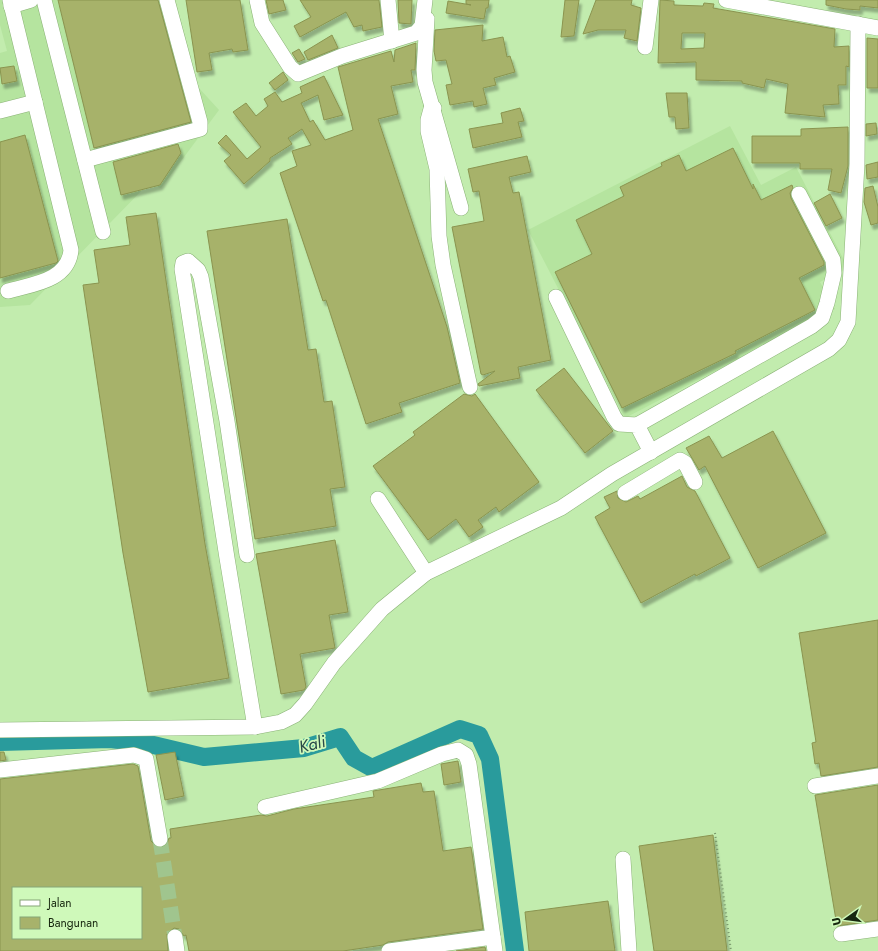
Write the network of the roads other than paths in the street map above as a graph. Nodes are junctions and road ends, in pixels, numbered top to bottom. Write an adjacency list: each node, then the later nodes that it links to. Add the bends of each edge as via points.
1 (31, 0): 10 (street)
2 (44, 0): 18 (street)
3 (167, 0): 18 (street, via 200,129)
4 (257, 0): 13 (street, via 262,23 290,67 298,74 342,56)
5 (388, 0): 13 (street)
6 (425, 0): 13 (street, via 420,29 416,33)
7 (429, 0): 16 (street, via 424,70 425,82)
8 (651, 0): 14 (street)
9 (726, 0): 11 (street)
10 (10, 3): 15 (street)
11 (858, 24): 12 (street); 30 (street, via 857,164 848,322 839,340 829,349)
12 (878, 28)
13 (392, 41)
14 (645, 47)
15 (35, 102): 17 (street); 22 (street, via 71,255 63,270 55,276)
16 (434, 108): 20 (street); 26 (street, via 431,109 428,120 437,168 439,236)
17 (0, 111)
18 (85, 160): 21 (street)
19 (798, 194): 29 (street, via 833,260 834,273 822,318)
20 (461, 208)
21 (103, 232)
22 (8, 291)
23 (556, 297): 29 (street, via 619,424)
24 (215, 352): 25 (street); 25 (street, via 201,277 198,270 188,261 183,263 182,269); 27 (street)
25 (196, 355): 28 (street)
26 (470, 387)
27 (226, 421): 28 (street); 34 (street)
28 (206, 424): 35 (street)
29 (637, 425): 31 (street)
30 (668, 442): 31 (street); 32 (street)
31 (650, 452): 39 (street, via 561,508)
32 (678, 461): 33 (street, via 684,461); 36 (street)
33 (695, 482)
34 (236, 487): 35 (street); 38 (street, via 250,554)
35 (216, 490): 38 (street)
36 (625, 493)
37 (378, 500): 39 (street)
38 (227, 558): 40 (street)
39 (426, 573): 40 (street, via 382,609 334,663 295,715 281,722)
40 (255, 727): 41 (street)
41 (0, 730)
42 (0, 770): 46 (street, via 134,755 146,759)
43 (878, 776): 44 (street)
44 (815, 786)
45 (265, 807): 50 (street, via 378,781 442,754 458,750 466,755 469,764)
46 (160, 839)
47 (623, 859): 52 (street)
48 (878, 929): 49 (street)
49 (841, 934)
50 (494, 944): 51 (street)
51 (389, 951)
52 (629, 951)

